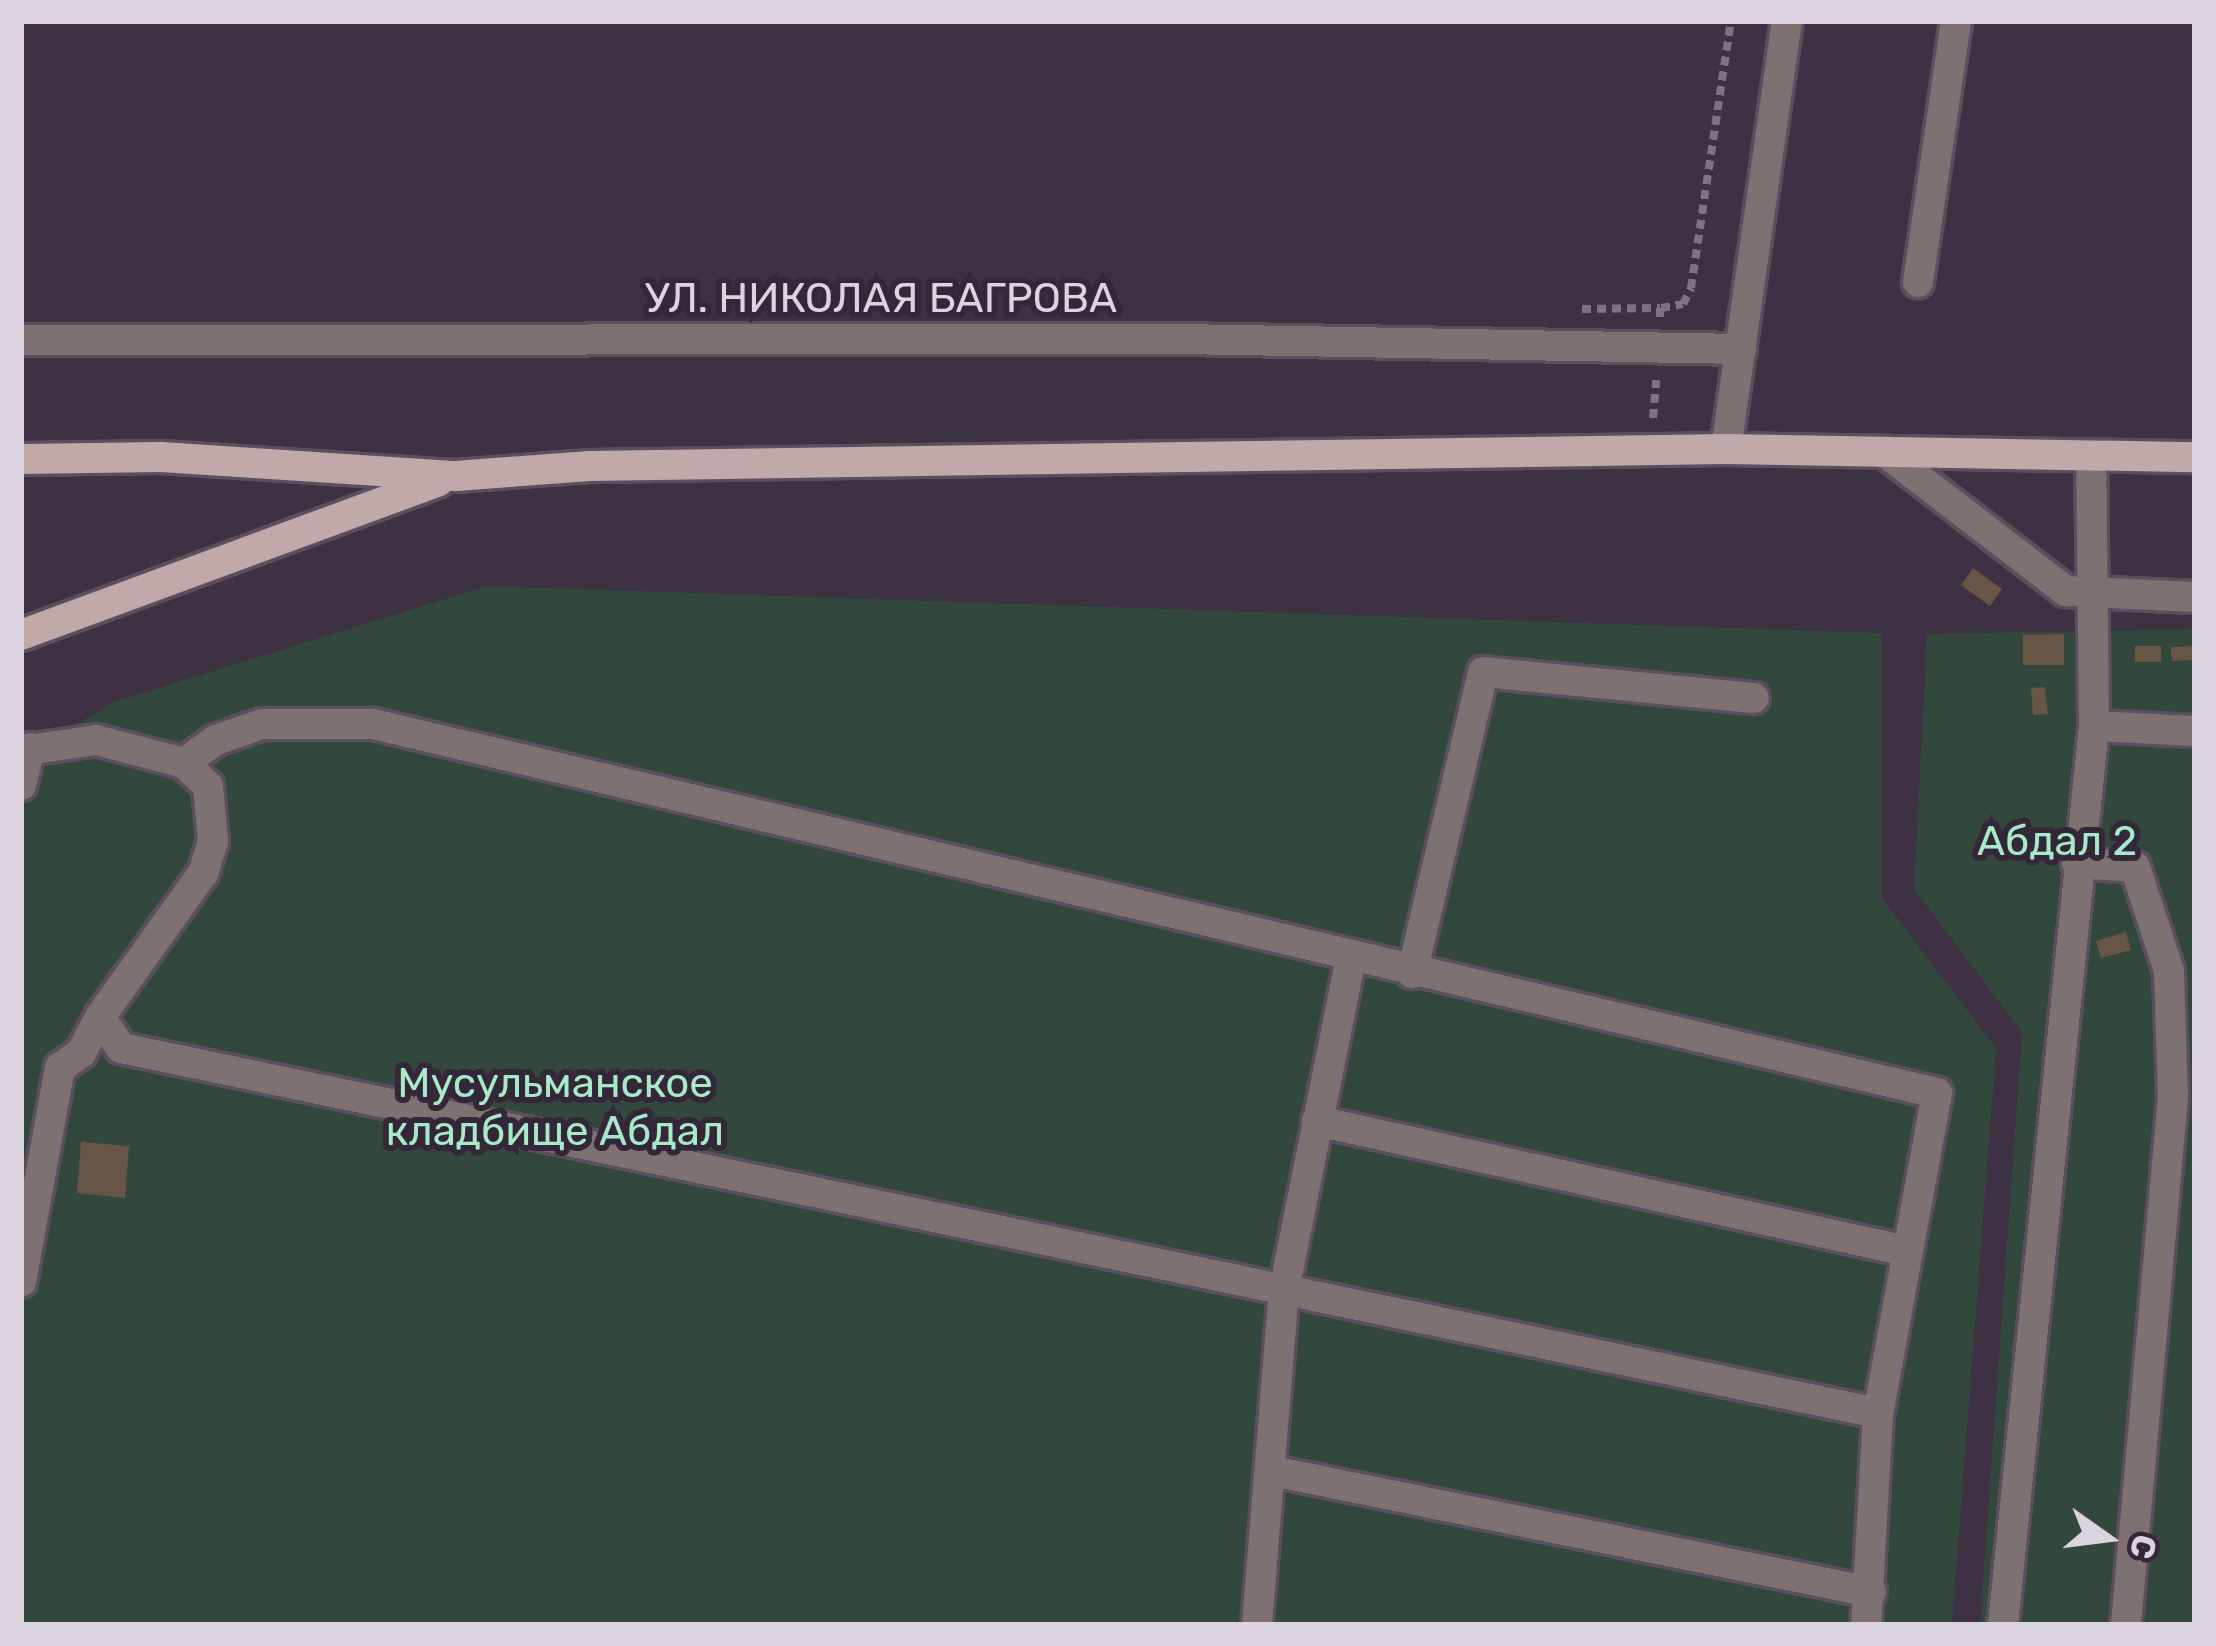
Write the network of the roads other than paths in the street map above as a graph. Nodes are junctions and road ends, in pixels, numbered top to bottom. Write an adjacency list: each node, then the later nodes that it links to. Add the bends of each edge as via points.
1 (1787, 21): 5 (street)
2 (1956, 21): 3 (street)
3 (1918, 282)
4 (21, 340): 5 (street, УЛ. НИКОЛАЯ БАГРОВА)
5 (1741, 349): 6 (street)
6 (1726, 449): 7 (main road); 11 (main road, via 590,466)
7 (1886, 453): 9 (main road); 12 (street, via 2066,591)
8 (2195, 457): 9 (main road)
9 (2091, 458): 12 (street)
10 (21, 459): 11 (main road, via 161,457)
11 (456, 476): 14 (main road)
12 (2091, 592): 13 (street); 16 (street)
13 (2195, 597)
14 (21, 634)
15 (1754, 698): 23 (street, via 1483,672)
16 (2094, 726): 17 (street); 21 (street)
17 (2195, 731)
18 (25, 750): 19 (street, via 96,740); 20 (street)
19 (184, 763): 22 (street, via 262,724 373,724); 24 (street, via 208,786 208,857)
20 (21, 785)
21 (2077, 863): 34 (street); 35 (street, via 2134,867 2169,971 2173,1096)
22 (1351, 959): 23 (street); 25 (street)
23 (1412, 974): 26 (street, via 1937,1093)
24 (100, 1017): 27 (street, via 81,1052 60,1068); 28 (street, via 121,1048)
25 (1317, 1121): 26 (street); 28 (street)
26 (1902, 1250): 29 (street)
27 (21, 1282)
28 (1284, 1290): 29 (street); 30 (street)
29 (1879, 1413): 31 (street)
30 (1272, 1471): 31 (street); 32 (street)
31 (1870, 1592): 33 (street)
32 (1257, 1625)
33 (1866, 1625)
34 (2003, 1625)
35 (2126, 1625)

